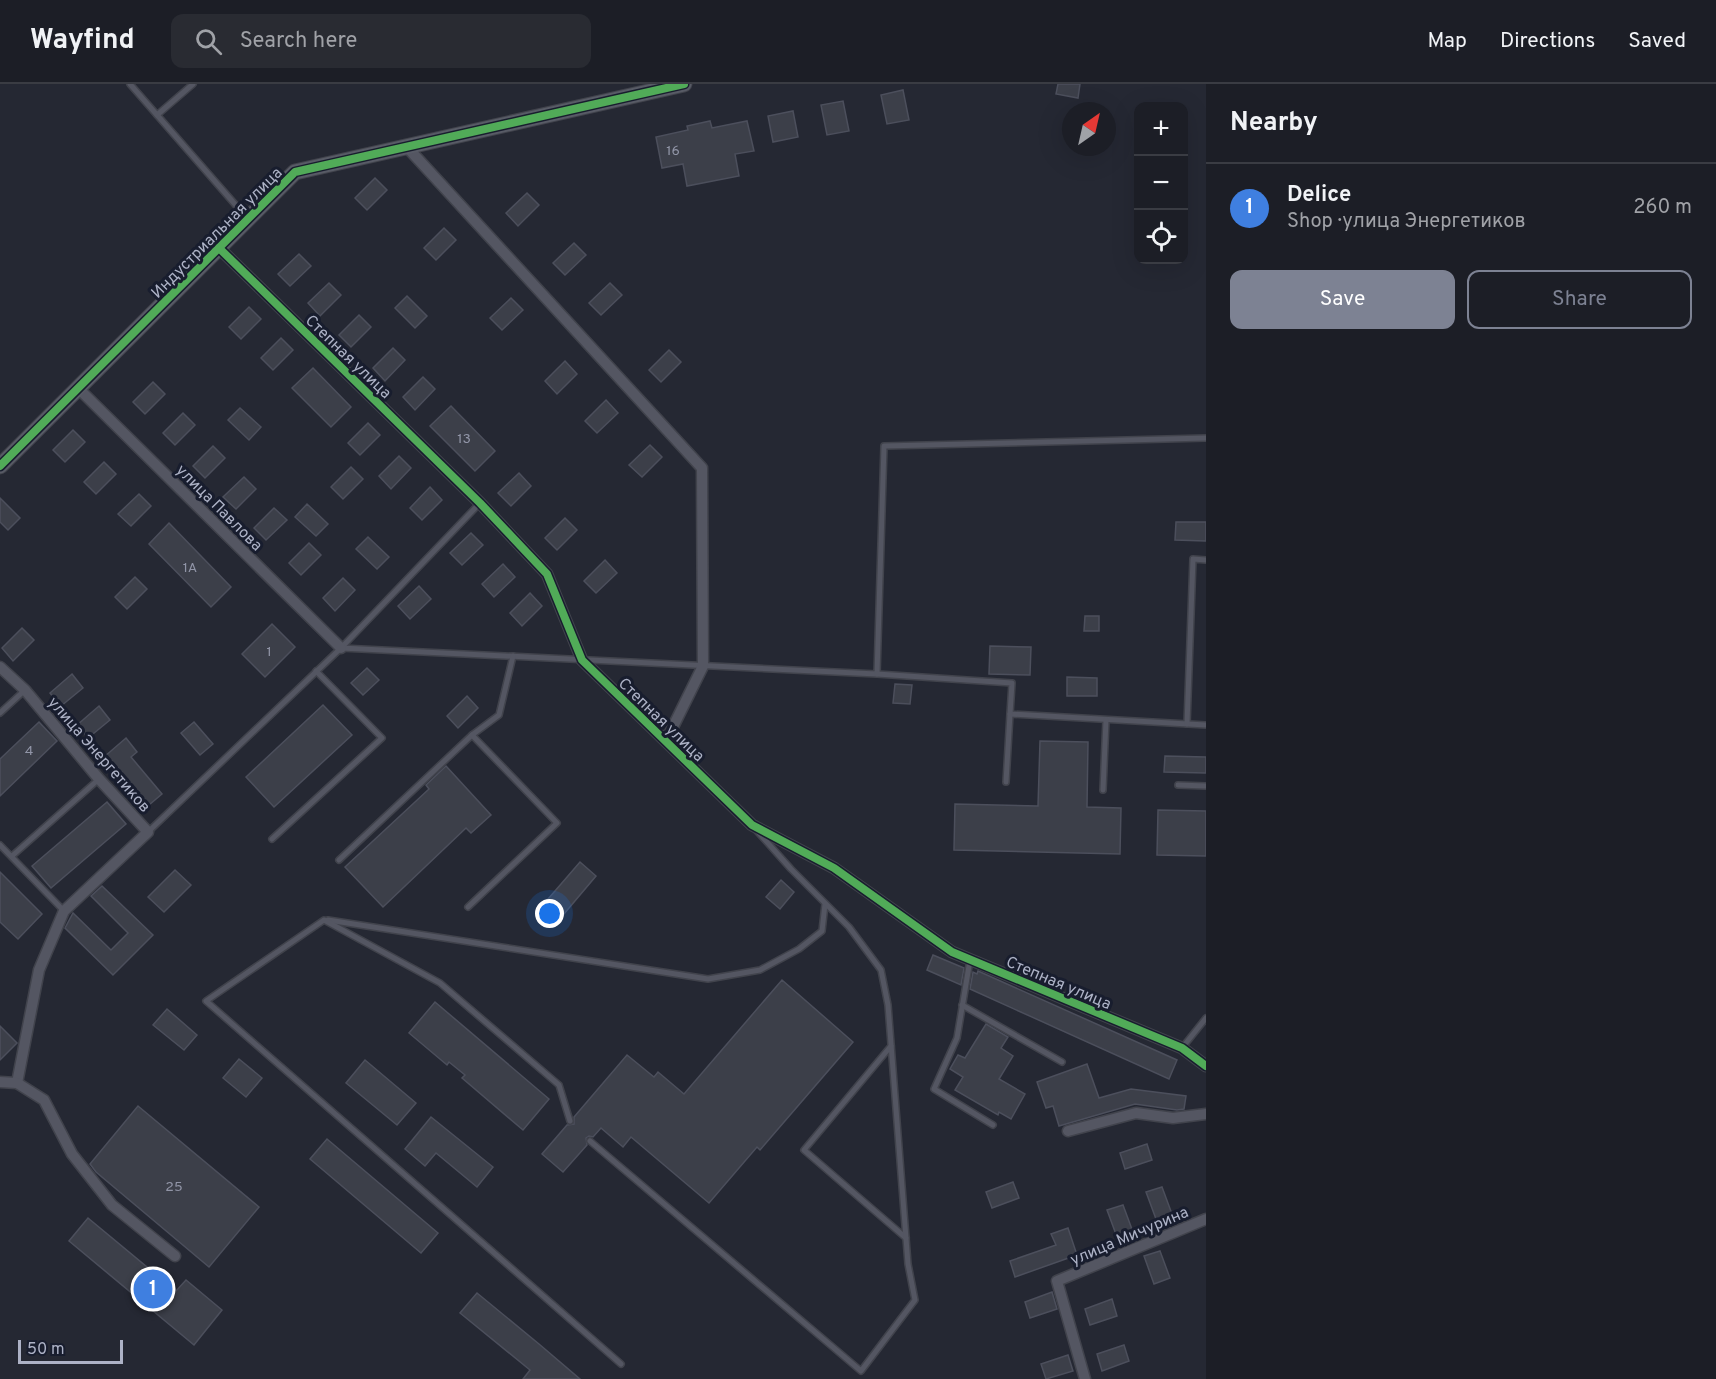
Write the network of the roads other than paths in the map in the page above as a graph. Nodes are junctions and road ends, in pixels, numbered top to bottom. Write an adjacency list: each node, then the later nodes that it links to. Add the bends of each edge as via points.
1 (130, 84): 4 (lane)
2 (194, 84): 4 (lane)
3 (684, 84): 5 (street, Индустриальная улица)
4 (157, 115): 6 (lane)
5 (406, 146): 6 (street, Индустриальная улица, via 295,172); 16 (street, Степная улица, via 702,468)
6 (248, 219): 7 (street, Индустриальная улица)
7 (219, 248): 8 (street, Индустриальная улица); 11 (street, Степная улица)
8 (78, 388): 10 (street, Индустриальная улица); 13 (street, улица Павлова)
9 (1206, 438): 19 (lane, via 884,446)
10 (0, 466)
11 (480, 502): 13 (lane); 15 (street, Степная улица, via 547,574)
12 (1206, 560): 24 (lane, via 1193,559)
13 (341, 648): 14 (lane); 18 (lane)
14 (513, 656): 15 (lane); 26 (lane, via 499,715)
15 (582, 660): 16 (lane); 27 (street, Степная улица)
16 (704, 666): 19 (lane); 27 (street, Степная улица)
17 (0, 667): 20 (street, улица Энергетиков)
18 (316, 671): 34 (lane); 35 (lane, via 382,738)
19 (877, 674): 22 (lane, via 1012,683)
20 (25, 690): 21 (lane); 28 (street, улица Энергетиков)
21 (0, 713)
22 (1010, 714): 23 (lane); 29 (lane)
23 (1106, 720): 24 (lane); 32 (lane)
24 (1187, 724): 25 (lane)
25 (1206, 725)
26 (472, 735): 38 (lane); 40 (lane, via 557,823)
27 (666, 741): 33 (street, Степная улица)
28 (99, 779): 34 (street, улица Энергетиков); 37 (lane)
29 (1006, 782)
30 (1178, 785): 31 (lane)
31 (1206, 786)
32 (1103, 790)
33 (752, 825): 39 (lane); 43 (street, Степная улица, via 834,868 952,952)
34 (148, 832): 41 (street, улица Энергетиков)
35 (272, 839)
36 (0, 845): 37 (lane)
37 (12, 856): 41 (lane)
38 (339, 860)
39 (825, 904): 42 (lane, via 822,931 799,949 760,970 708,979); 46 (lane, via 849,927 881,970)
40 (468, 907)
41 (64, 911): 51 (street, улица Энергетиков, via 39,970)
42 (324, 920): 53 (lane, via 440,983 559,1085); 60 (lane, via 206,1001)
43 (970, 960): 44 (lane); 47 (street, Степная улица)
44 (962, 1005): 48 (lane); 54 (lane, via 957,1038 934,1089)
45 (1206, 1018): 47 (lane)
46 (891, 1046): 58 (lane); 58 (lane, via 804,1150)
47 (1182, 1048): 49 (street, Степная улица)
48 (1062, 1062)
49 (1206, 1066)
50 (0, 1082): 51 (street)
51 (17, 1083): 59 (street, via 44,1100 72,1154 112,1205)
52 (1206, 1114): 55 (street, via 1173,1118 1136,1113)
53 (570, 1121)
54 (993, 1125)
55 (1068, 1131)
56 (590, 1141): 58 (lane, via 861,1371 915,1300)
57 (1206, 1219): 61 (street, улица Мичурина, via 1057,1281)
58 (906, 1238)
59 (175, 1256)
60 (621, 1364)
61 (1085, 1379)

